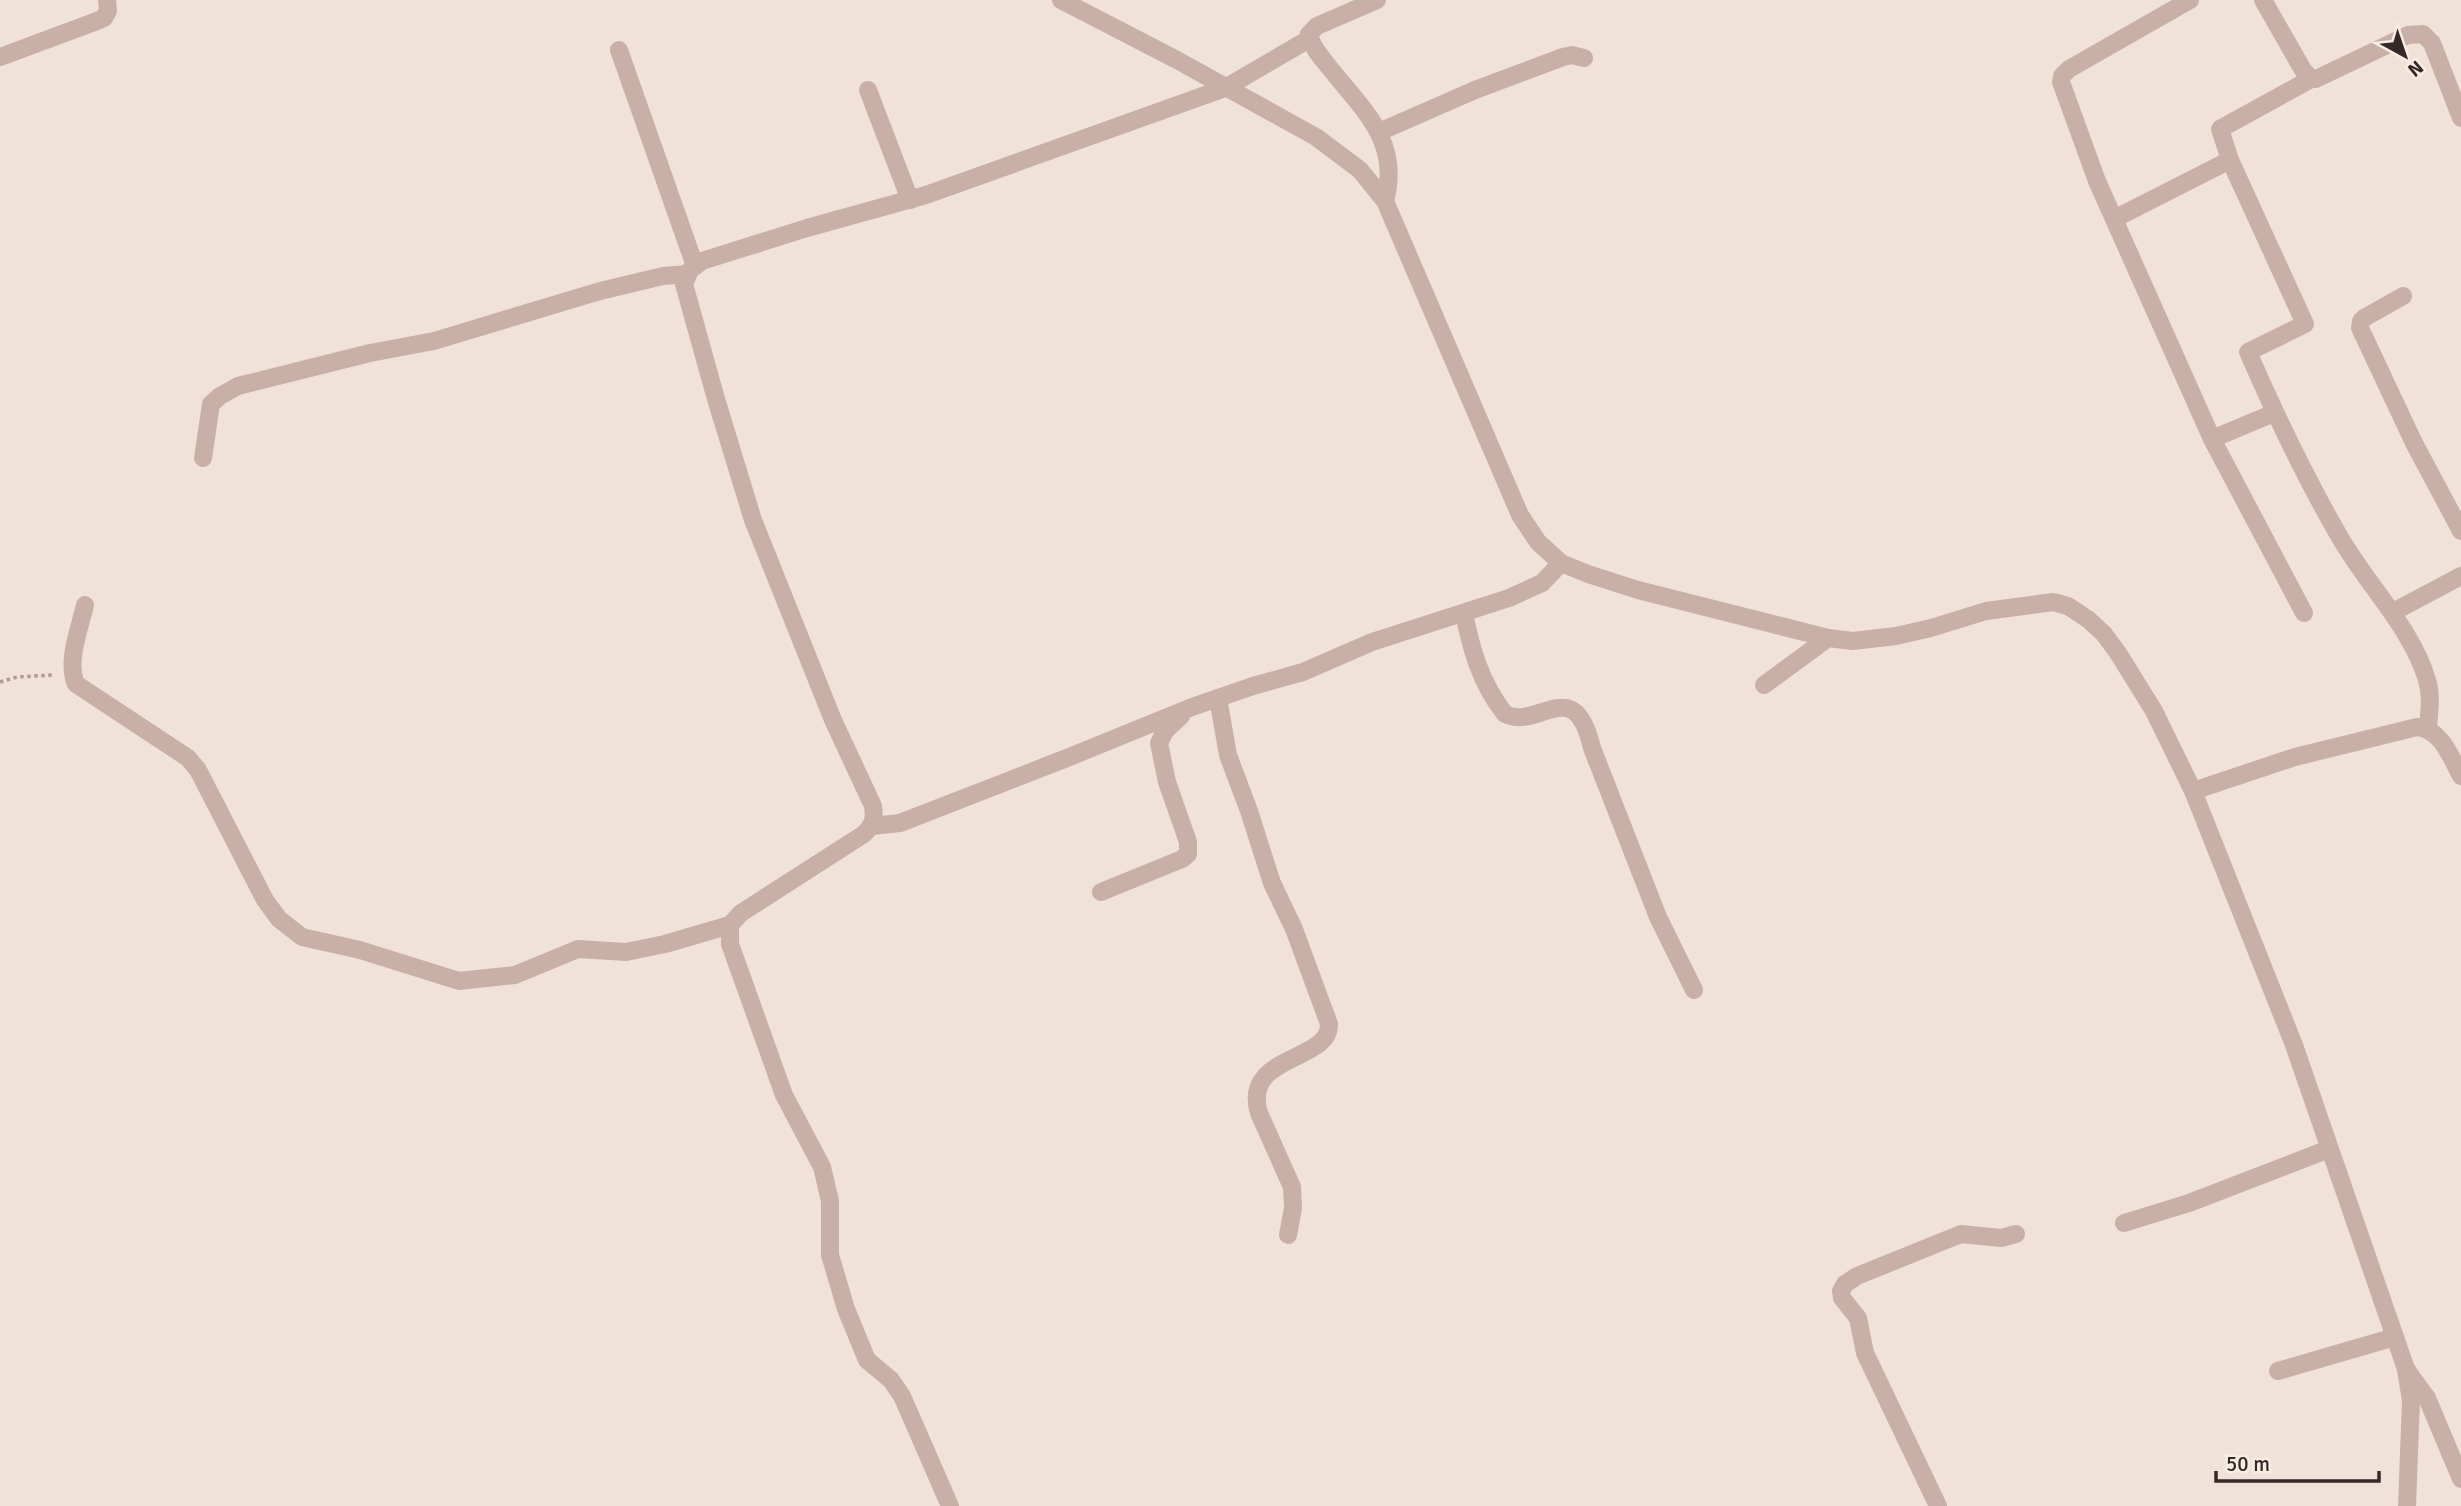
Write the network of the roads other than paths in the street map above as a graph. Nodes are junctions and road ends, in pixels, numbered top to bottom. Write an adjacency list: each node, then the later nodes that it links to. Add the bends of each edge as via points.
1 (107, 0): 8 (street, via 104,18)
2 (1061, 0): 11 (street)
3 (1377, 0): 6 (street, via 1317,26)
4 (2190, 0): 18 (street, via 2062,76 2075,124)
5 (2263, 0): 10 (street)
6 (1309, 39): 11 (street); 14 (street)
7 (619, 50): 19 (street)
8 (0, 57)
9 (1584, 58): 14 (street, via 1563,57)
10 (2311, 79): 13 (street, via 2408,35 2423,34 2432,43); 15 (street, via 2220,129)
11 (1224, 88): 16 (street); 17 (street, via 1334,149 1360,170)
12 (868, 90): 16 (street)
13 (2461, 118)
14 (1379, 132): 17 (street, via 1391,177)
15 (2230, 160): 18 (street); 21 (street, via 2305,324 2248,352)
16 (910, 200): 19 (street, via 702,261)
17 (1385, 201): 25 (street, via 1520,515 1538,542)
18 (2116, 218): 22 (street)
19 (692, 270): 23 (street, via 587,294 434,341 238,386 211,404); 38 (street, via 684,284 753,520 833,720 873,806)
20 (2403, 296): 24 (street, via 2359,324)
21 (2274, 412): 22 (street); 28 (street, via 2339,537)
22 (2212, 439): 30 (street)
23 (203, 458)
24 (2461, 531)
25 (1561, 563): 29 (street, via 1542,583); 31 (street, via 1638,590)
26 (2461, 576): 28 (street)
27 (85, 605): 40 (street, via 73,661 76,684 188,758 265,900 279,919 307,939 360,950 459,981 516,975 578,949 626,952)
28 (2393, 612): 35 (street, via 2427,681)
29 (1464, 613): 33 (street); 41 (street, via 1482,677 1505,714 1522,718 1563,707 1587,728 1658,917)
30 (2304, 613)
31 (1828, 638): 32 (street); 37 (street, via 1853,641 1896,636 2033,603 2068,607 2089,620 2118,653 2154,711)
32 (1764, 685)
33 (1218, 698): 34 (street); 45 (street, via 1228,755 1330,1030 1325,1038 1265,1076 1257,1091 1259,1113 1294,1197)
34 (1192, 707): 38 (street, via 900,823); 39 (street, via 1158,743 1188,854)
35 (2428, 728): 36 (street, via 2439,737); 37 (street, via 2413,727 2295,757)
36 (2461, 776)
37 (2193, 791): 42 (street, via 2294,1045)
38 (872, 826): 40 (street, via 752,904)
39 (1101, 892)
40 (730, 925): 50 (street, via 730,944 784,1095 822,1167 828,1189 830,1255 846,1309 867,1360 902,1396)
41 (1694, 990)
42 (2329, 1149): 43 (street); 46 (street)
43 (2124, 1223)
44 (2016, 1234): 51 (street, via 2001,1238 1961,1234 1857,1276 1842,1291 1859,1321 1865,1353)
45 (1288, 1235)
46 (2395, 1337): 47 (street); 48 (street)
47 (2406, 1369): 49 (street, via 2427,1398); 52 (street, via 2411,1401)
48 (2278, 1371)
49 (2461, 1479)
50 (950, 1506)
51 (1938, 1506)
52 (2407, 1506)

